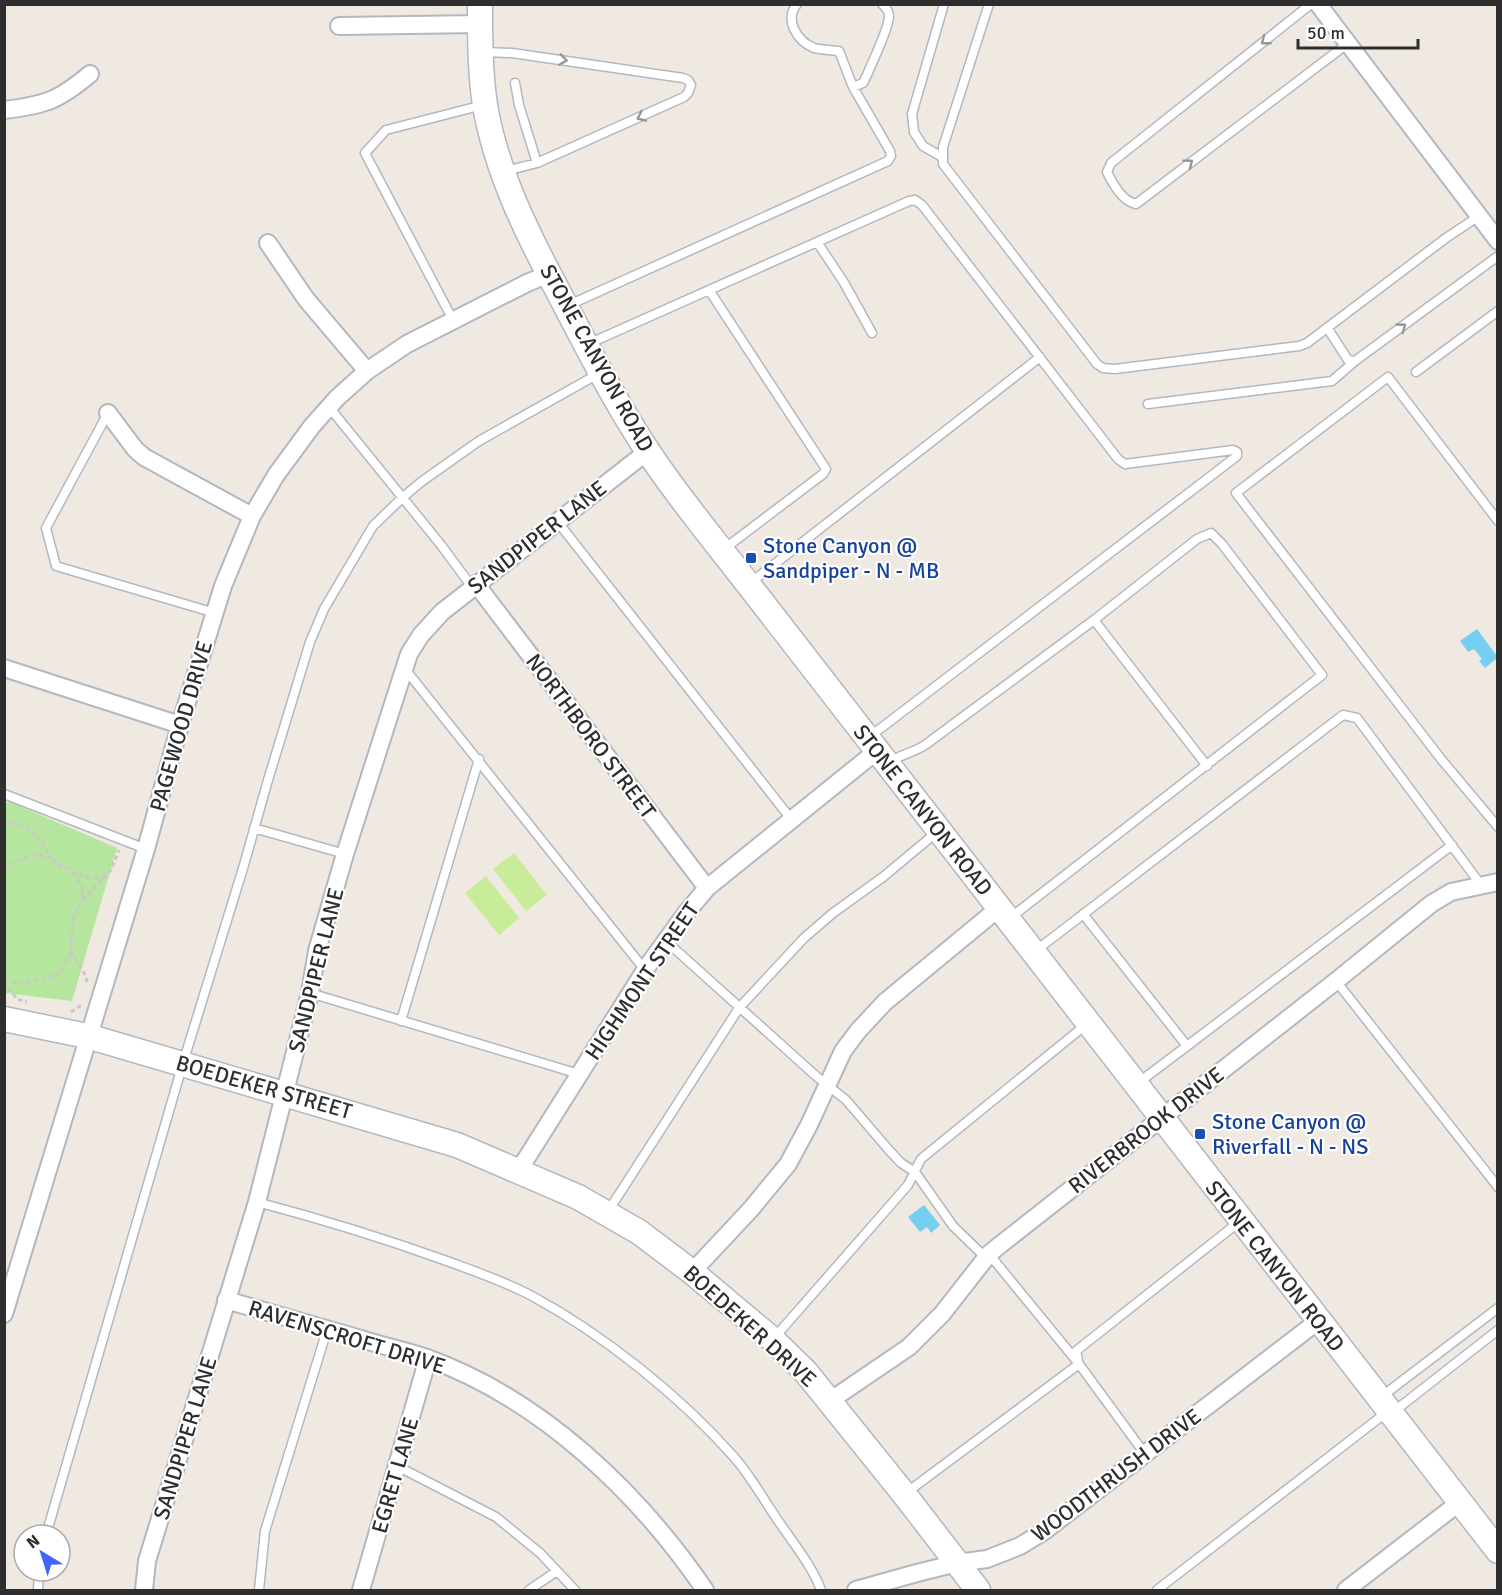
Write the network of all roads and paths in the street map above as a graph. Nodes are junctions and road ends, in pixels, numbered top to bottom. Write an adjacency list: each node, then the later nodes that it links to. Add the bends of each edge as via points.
1 (797, 4): 13 (lane, via 791,21 795,32 815,48 839,51)
2 (882, 4): 13 (lane, via 889,12 886,28 867,75)
3 (944, 4): 16 (lane, via 912,114 914,132 923,146)
4 (989, 4): 16 (lane)
5 (1311, 4): 9 (lane, one-way to 9, via 1111,163 1107,172 1114,186 1136,204)
6 (1317, 4): 9 (street)
7 (480, 14): 8 (street); 10 (street, STONE CANYON ROAD)
8 (339, 26)
9 (1347, 44): 19 (street)
10 (482, 52): 14 (street, STONE CANYON ROAD); 17 (lane, one-way to 17, via 683,78 691,85 684,98)
11 (90, 74): 15 (street, via 70,91 40,105)
12 (515, 83): 17 (lane)
13 (853, 87): 26 (lane, via 890,151 888,161)
14 (485, 104): 18 (street, STONE CANYON ROAD); 28 (lane, via 386,130 365,153)
15 (4, 110)
16 (942, 157): 29 (lane, via 943,164 1103,368 1299,346)
17 (537, 163): 18 (lane)
18 (504, 172): 24 (street, STONE CANYON ROAD)
19 (1479, 216): 20 (street); 29 (lane)
20 (1497, 241)
21 (817, 242): 25 (lane); 30 (lane); 32 (lane, via 915,200)
22 (268, 243): 34 (street, via 306,299)
23 (1497, 256): 33 (lane, one-way to 23)
24 (549, 274): 26 (street, STONE CANYON ROAD); 28 (street, PAGEWOOD DRIVE)
25 (709, 290): 31 (lane); 45 (lane, via 826,469)
26 (566, 307): 31 (street, STONE CANYON ROAD)
27 (1497, 311): 36 (lane)
28 (453, 320): 34 (street, PAGEWOOD DRIVE)
29 (1328, 329): 33 (lane, via 1348,360)
30 (872, 333)
31 (586, 345): 35 (street, STONE CANYON ROAD)
32 (1040, 357): 46 (lane); 53 (lane, via 1122,463 1233,450 1238,456)
33 (1355, 361): 37 (lane, via 1332,381 1322,384)
34 (367, 371): 38 (street, PAGEWOOD DRIVE)
35 (601, 372): 40 (street, STONE CANYON ROAD); 41 (lane, via 478,441)
36 (1416, 372)
37 (1148, 404)
38 (329, 407): 41 (lane); 42 (street, PAGEWOOD DRIVE, via 276,475)
39 (108, 413): 42 (street, via 144,457); 48 (lane, via 46,528 56,566)
40 (648, 451): 44 (street, SANDPIPER LANE); 45 (street, STONE CANYON ROAD)
41 (402, 498): 47 (lane); 60 (lane, via 373,526 324,609 310,642)
42 (252, 516): 48 (street, PAGEWOOD DRIVE)
43 (1497, 520): 59 (lane, via 1388,377 1236,493)
44 (556, 521): 47 (street, SANDPIPER LANE); 57 (lane)
45 (722, 551): 46 (street, STONE CANYON ROAD)
46 (748, 585): 53 (street, STONE CANYON ROAD)
47 (474, 586): 51 (street, SANDPIPER LANE, via 421,635); 71 (street, NORTHBORO STREET)
48 (214, 613): 52 (street, PAGEWOOD DRIVE)
49 (1094, 620): 53 (lane, via 915,752 900,755); 55 (lane); 55 (lane, via 1197,539 1211,533 1236,563 1322,675)
50 (4, 668): 52 (street)
51 (405, 669): 54 (lane); 65 (street, SANDPIPER LANE)
52 (180, 725): 64 (street, PAGEWOOD DRIVE)
53 (878, 751): 57 (street, HIGHMONT STREET); 61 (street, STONE CANYON ROAD)
54 (479, 759): 78 (lane); 88 (lane)
55 (1207, 766): 73 (lane)
56 (4, 794): 62 (lane)
57 (791, 819): 71 (street, HIGHMONT STREET)
58 (4, 823): 66 (path, via 31,830)
59 (1497, 827)
60 (254, 828): 65 (lane); 92 (lane)
61 (939, 830): 73 (street, STONE CANYON ROAD); 85 (lane, via 804,938)
62 (124, 840): 64 (lane); 69 (path)
63 (1452, 845): 70 (lane); 74 (lane, via 1357,718 1343,715); 91 (lane)
64 (146, 849): 90 (street, PAGEWOOD DRIVE)
65 (345, 854): 82 (street, SANDPIPER LANE, via 317,951)
66 (53, 859): 67 (path, via 37,854); 68 (path)
67 (4, 869)
68 (74, 871): 69 (path, via 86,877); 72 (path, via 83,889)
69 (104, 878): 72 (path)
70 (1489, 884): 80 (street, RIVERBROOK DRIVE, via 1451,892 1431,904)
71 (707, 888): 75 (street, HIGHMONT STREET)
72 (82, 901): 76 (path, via 73,920)
73 (1004, 914): 77 (street, STONE CANYON ROAD); 94 (street, via 885,1002 858,1030)
74 (1083, 914): 77 (lane); 91 (lane)
75 (667, 942): 78 (street, HIGHMONT STREET); 85 (lane)
76 (71, 952): 79 (path, via 57,974 18,983); 81 (path)
77 (1034, 952): 89 (street, STONE CANYON ROAD)
78 (645, 970): 93 (street, HIGHMONT STREET)
79 (4, 981): 83 (path, via 17,999)
80 (1336, 981): 97 (street, RIVERBROOK DRIVE); 100 (lane)
81 (88, 985)
82 (310, 993): 88 (lane); 96 (street, SANDPIPER LANE)
83 (28, 1002)
84 (84, 1003): 86 (path)
85 (739, 1008): 94 (lane); 102 (lane)
86 (66, 1011)
87 (4, 1019): 90 (street, BOEDEKER STREET)
88 (401, 1021): 93 (lane)
89 (1088, 1023): 95 (street, STONE CANYON ROAD); 99 (lane, via 921,1159)
90 (87, 1036): 92 (street, BOEDEKER STREET); 108 (street, PAGEWOOD DRIVE)
91 (1186, 1046): 95 (lane)
92 (183, 1063): 96 (street, BOEDEKER STREET); 121 (lane)
93 (579, 1074): 98 (street, HIGHMONT STREET)
94 (826, 1084): 99 (lane, via 846,1100 901,1163); 105 (street, via 788,1164)
95 (1136, 1085): 97 (street, STONE CANYON ROAD)
96 (286, 1093): 98 (street, BOEDEKER STREET, via 457,1145); 101 (street, SANDPIPER LANE)
97 (1161, 1119): 103 (street, STONE CANYON ROAD); 104 (street, RIVERBROOK DRIVE)
98 (519, 1170): 102 (street, BOEDEKER DRIVE)
99 (915, 1172): 104 (lane, via 953,1226); 112 (lane, via 908,1185)
100 (1497, 1187)
101 (257, 1202): 106 (street, SANDPIPER LANE); 131 (lane, via 412,1248 497,1280 571,1320 663,1388 735,1458)
102 (607, 1214): 105 (street, BOEDEKER DRIVE, via 639,1232)
103 (1240, 1220): 109 (street, STONE CANYON ROAD); 114 (lane, via 1076,1351)
104 (988, 1256): 114 (lane); 115 (street, RIVERBROOK DRIVE, via 942,1314 909,1347)
105 (692, 1272): 112 (street, BOEDEKER DRIVE)
106 (226, 1300): 110 (street, RAVENSCROFT DRIVE); 125 (street, SANDPIPER LANE, via 147,1561)
107 (1497, 1308): 116 (lane)
108 (4, 1314)
109 (1318, 1321): 116 (street, STONE CANYON ROAD); 117 (street, WOODTHRUSH DRIVE)
110 (327, 1330): 113 (street, RAVENSCROFT DRIVE); 126 (lane, via 265,1531)
111 (1497, 1330): 116 (lane, via 1418,1392)
112 (772, 1340): 115 (street, BOEDEKER DRIVE)
113 (428, 1359): 118 (street, EGRET LANE); 130 (street, RAVENSCROFT DRIVE, via 498,1390 570,1441 634,1500)
114 (1078, 1364): 117 (lane); 119 (lane)
115 (831, 1400): 119 (street, BOEDEKER DRIVE)
116 (1386, 1408): 120 (street, STONE CANYON ROAD); 134 (lane)
117 (1145, 1454): 123 (street, WOODTHRUSH DRIVE, via 1020,1546 987,1559)
118 (397, 1466): 124 (lane, via 496,1516); 127 (street, EGRET LANE)
119 (904, 1494): 123 (street, BOEDEKER DRIVE)
120 (1460, 1502): 122 (street, STONE CANYON ROAD); 135 (street)
121 (49, 1523)
122 (1497, 1551)
123 (957, 1563): 132 (street, WOODTHRUSH DRIVE); 133 (street)
124 (557, 1571): 128 (lane); 129 (lane)
125 (144, 1590)
126 (259, 1590)
127 (362, 1590)
128 (530, 1590)
129 (575, 1590)
130 (705, 1590)
131 (821, 1590)
132 (856, 1590)
133 (978, 1590)
134 (1157, 1590)
135 (1346, 1590)

